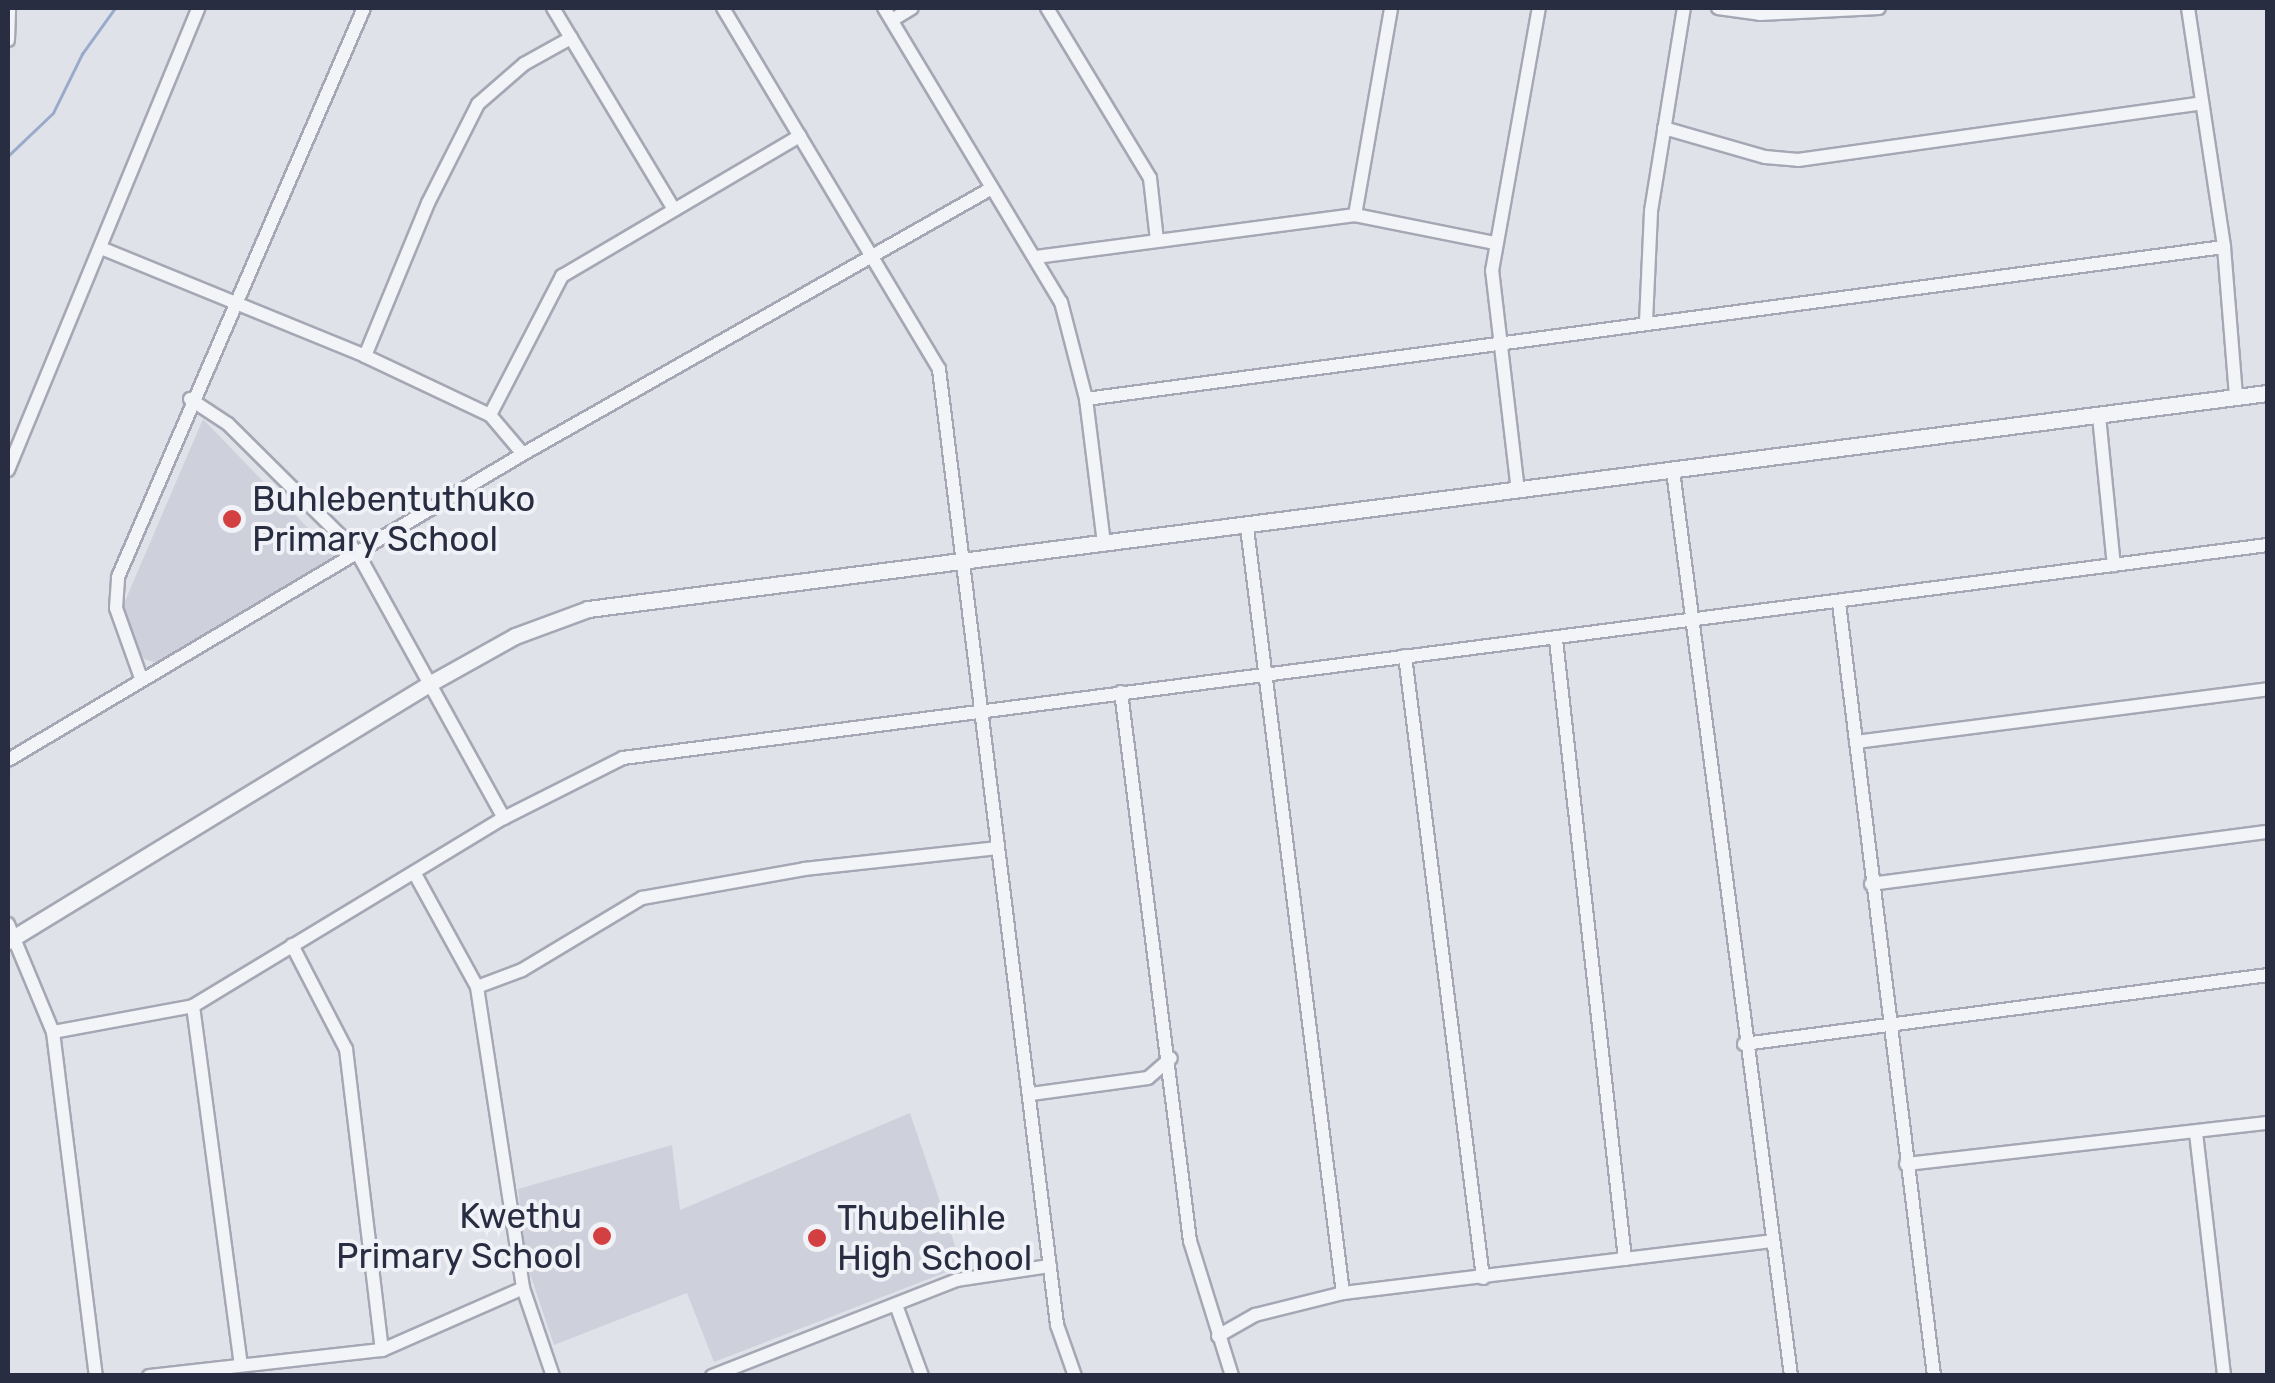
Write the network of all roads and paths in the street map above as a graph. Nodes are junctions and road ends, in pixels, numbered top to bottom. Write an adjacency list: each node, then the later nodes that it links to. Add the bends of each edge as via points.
1 (9, 8): 16 (street)
2 (198, 8): 26 (street)
3 (364, 8): 29 (street)
4 (552, 8): 15 (street)
5 (723, 8): 19 (street)
6 (912, 8): 14 (street)
7 (1047, 8): 23 (street, via 1150,178)
8 (1392, 8): 22 (street)
9 (1538, 8): 24 (street)
10 (1684, 8): 18 (street)
11 (1718, 8): 12 (street, via 1760,14)
12 (1879, 8)
13 (2188, 8): 17 (street)
14 (888, 14): 20 (street)
15 (571, 38): 21 (street); 32 (street, via 524,64 478,104 428,202)
16 (8, 40)
17 (2202, 103): 18 (street, via 1798,160); 25 (street)
18 (1664, 128): 30 (street)
19 (800, 136): 21 (street); 28 (street)
20 (992, 188): 27 (street); 28 (street)
21 (674, 209): 37 (street, via 556,284)
22 (1355, 215): 23 (street); 24 (street)
23 (1157, 240): 27 (street)
24 (1495, 243): 31 (street)
25 (2224, 247): 30 (street); 34 (street)
26 (101, 248): 29 (street); 40 (street)
27 (1036, 257): 36 (street, via 1074,337)
28 (872, 258): 39 (street); 47 (street, via 938,369)
29 (232, 300): 32 (street); 35 (street)
30 (1646, 322): 31 (street)
31 (1499, 344): 36 (street); 42 (street)
32 (365, 356): 37 (street)
33 (2268, 393): 34 (street)
34 (2236, 397): 38 (street)
35 (190, 399): 46 (street, via 236,432); 54 (street, via 115,592)
36 (1086, 400): 44 (street)
37 (490, 416): 39 (street)
38 (2100, 416): 41 (street); 48 (street)
39 (523, 454): 46 (street)
40 (8, 470)
41 (1673, 471): 42 (street); 50 (street)
42 (1518, 491): 43 (street)
43 (1248, 528): 44 (street); 53 (street)
44 (1104, 544): 47 (street)
45 (2268, 545): 48 (street)
46 (357, 552): 54 (street); 55 (street)
47 (958, 558): 55 (street, via 600,606 515,636); 58 (street)
48 (2114, 565): 49 (street)
49 (1839, 602): 50 (street); 59 (street)
50 (1691, 618): 51 (street); 73 (street)
51 (1556, 640): 52 (street); 80 (street)
52 (1405, 656): 53 (street); 82 (street)
53 (1262, 676): 57 (street); 84 (street)
54 (141, 678): 60 (street)
55 (429, 684): 61 (street); 66 (street)
56 (2268, 688): 59 (street)
57 (1121, 692): 58 (street); 74 (street)
58 (983, 709): 61 (street, via 623,758); 63 (street)
59 (1856, 742): 65 (street)
60 (8, 760)
61 (504, 818): 64 (street)
62 (2268, 832): 65 (street)
63 (998, 848): 69 (street, via 804,869 642,898 522,970); 75 (street)
64 (415, 874): 67 (street); 69 (street)
65 (1871, 884): 71 (street)
66 (10, 934): 72 (street)
67 (292, 945): 70 (street); 87 (street, via 346,1048)
68 (2268, 975): 71 (street)
69 (477, 987): 83 (street)
70 (193, 1006): 72 (street); 88 (street)
71 (1888, 1027): 73 (street); 78 (street)
72 (53, 1032): 89 (street)
73 (1744, 1044): 79 (street)
74 (1170, 1058): 75 (street, via 1148,1078); 86 (street, via 1190,1241)
75 (1031, 1094): 81 (street)
76 (2268, 1124): 77 (street)
77 (2196, 1133): 78 (street); 98 (street)
78 (1906, 1164): 97 (street)
79 (1770, 1242): 80 (street); 96 (street)
80 (1626, 1259): 82 (street)
81 (1050, 1266): 85 (street, via 977,1274); 94 (street, via 1057,1325)
82 (1483, 1278): 84 (street)
83 (523, 1288): 87 (street); 91 (street)
84 (1343, 1293): 86 (street, via 1255,1315)
85 (896, 1304): 92 (street); 93 (street)
86 (1218, 1336): 95 (street)
87 (382, 1350): 88 (street)
88 (241, 1365): 90 (street)
89 (96, 1376)
90 (150, 1376)
91 (553, 1376)
92 (712, 1376)
93 (922, 1376)
94 (1075, 1376)
95 (1232, 1376)
96 (1791, 1376)
97 (1934, 1376)
98 (2224, 1376)

